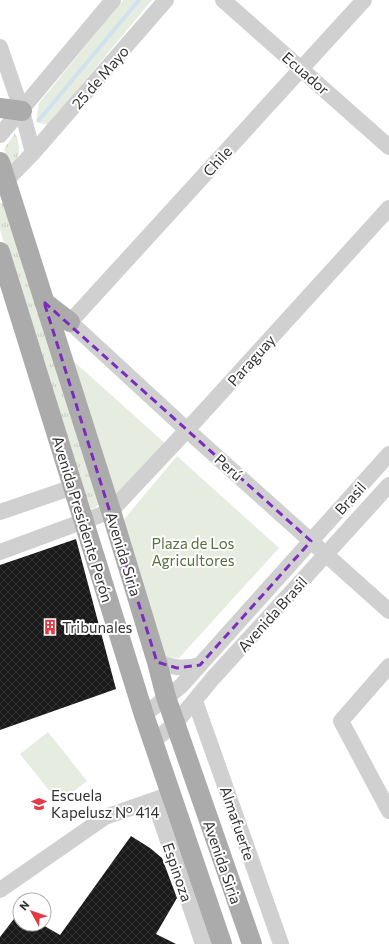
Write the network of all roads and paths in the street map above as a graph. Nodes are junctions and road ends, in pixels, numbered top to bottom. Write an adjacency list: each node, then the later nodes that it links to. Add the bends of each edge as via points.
1 (113, 0): 8 (street)
2 (166, 0): 11 (street, 25 de Mayo)
3 (223, 0): 6 (street, Ecuador)
4 (364, 0): 6 (street, Chile)
5 (0, 47): 8 (street)
6 (302, 69): 10 (street, Ecuador); 17 (street, Chile)
7 (0, 108): 8 (main road)
8 (22, 111): 9 (street); 11 (street)
9 (0, 135)
10 (389, 147)
11 (33, 153): 13 (street, 25 de Mayo)
12 (0, 162): 13 (main road, Avenida Siria)
13 (3, 184): 16 (main road, Avenida Siria)
14 (389, 208): 18 (street, Paraguay)
15 (0, 252): 21 (main road, Avenida Presidente Perón)
16 (44, 302): 17 (main road); 22 (main road, Avenida Siria)
17 (70, 322): 18 (street, Perú)
18 (187, 430): 22 (street, Paraguay); 25 (street, Perú)
19 (389, 454): 25 (street, Brasil)
20 (389, 485): 27 (street, Avenida Brasil)
21 (72, 487): 23 (street); 24 (main road, Avenida Presidente Perón)
22 (111, 511): 24 (street); 29 (main road, Avenida Siria)
23 (0, 512)
24 (83, 521): 26 (street); 34 (main road, Avenida Presidente Perón)
25 (311, 541): 27 (street, Perú); 30 (street, Avenida Brasil)
26 (0, 552)
27 (326, 554): 28 (street, Perú); 33 (street, Avenida Brasil)
28 (389, 611)
29 (157, 662): 30 (street, via 177,668); 32 (main road, Avenida Siria)
30 (200, 665): 32 (street, Avenida Brasil, via 181,686)
31 (389, 666): 38 (street, via 341,721)
32 (166, 697): 34 (street, Avenida Brasil); 35 (main road, Avenida Siria)
33 (195, 701): 35 (street, Avenida Brasil); 43 (street, Almafuerte)
34 (144, 715): 36 (main road, Avenida Presidente Perón)
35 (175, 724): 36 (street, Avenida Brasil); 42 (main road, Avenida Siria)
36 (153, 741): 37 (main road, Avenida Presidente Perón)
37 (162, 797): 39 (street, via 105,817); 40 (street, Espinoza); 41 (main road, Avenida Presidente Perón)
38 (389, 811)
39 (0, 890)
40 (203, 944)
41 (222, 944)
42 (252, 944)
43 (280, 944)

